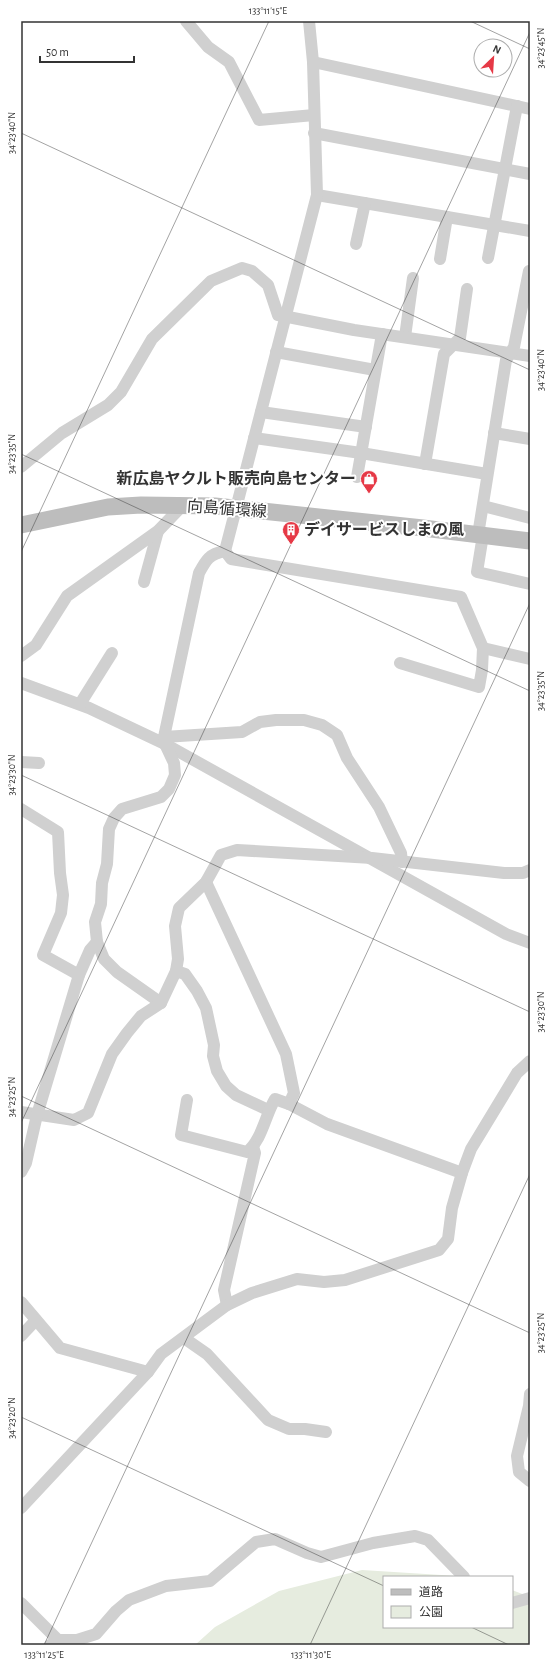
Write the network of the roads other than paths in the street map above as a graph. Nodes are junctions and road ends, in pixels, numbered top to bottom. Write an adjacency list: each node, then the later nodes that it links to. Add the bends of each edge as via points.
1 (186, 21): 6 (street, via 208,47 229,62 259,120)
2 (309, 21): 3 (street)
3 (313, 62): 4 (street); 6 (street)
4 (517, 106): 5 (street); 8 (street)
5 (530, 109)
6 (314, 115): 7 (street)
7 (314, 133): 8 (street); 10 (street)
8 (505, 169): 9 (street); 13 (street)
9 (530, 174)
10 (317, 195): 11 (street); 21 (street)
11 (365, 203): 12 (street); 15 (street)
12 (447, 217): 13 (street); 17 (street)
13 (494, 225): 14 (street); 16 (street)
14 (530, 231)
15 (356, 244)
16 (488, 258)
17 (440, 259)
18 (529, 272): 26 (street, via 514,348)
19 (413, 278): 23 (street)
20 (467, 289): 24 (street, via 460,338)
21 (286, 316): 22 (street); 25 (street); 36 (street, via 278,315 268,285 252,271 242,268 211,281 152,339 121,392 108,405 62,433)
22 (382, 334): 23 (street); 28 (street)
23 (405, 337): 24 (street)
24 (453, 344): 26 (street); 35 (street, via 444,354)
25 (276, 352): 28 (street); 29 (street)
26 (510, 354): 27 (street); 31 (street, via 506,360)
27 (530, 356)
28 (375, 370): 30 (street)
29 (261, 412): 30 (street); 32 (street)
30 (366, 427): 34 (street)
31 (494, 433): 33 (street); 37 (street)
32 (254, 438): 34 (street); 41 (street)
33 (530, 439)
34 (361, 453): 35 (street); 38 (street)
35 (425, 464): 37 (street)
36 (21, 467)
37 (487, 474): 40 (street)
38 (357, 477)
39 (182, 506): 41 (main road, 向島循環線); 43 (main road, 向島循環線, via 108,507); 44 (street)
40 (482, 506): 42 (street); 45 (street)
41 (236, 509): 45 (main road, 向島循環線); 47 (street)
42 (530, 518)
43 (21, 525)
44 (158, 531): 48 (street); 52 (street, via 67,596 36,644)
45 (480, 535): 46 (main road, 向島循環線); 49 (street, via 477,572)
46 (530, 541)
47 (225, 551): 50 (street, via 231,559 461,596); 57 (street, via 215,553 206,559 199,573)
48 (144, 582)
49 (530, 584)
50 (483, 648): 53 (street); 54 (street, via 479,687)
51 (112, 653): 56 (street)
52 (21, 656)
53 (530, 659)
54 (400, 663)
55 (21, 683): 56 (street)
56 (80, 704): 57 (street)
57 (165, 741): 61 (street); 62 (street, via 242,732 260,722 276,720 304,720 322,725 337,735 347,758 379,806 401,853); 65 (street, via 174,763 175,775 169,789 161,797 122,809 109,829 101,904 95,922)
58 (21, 762): 59 (street)
59 (39, 763)
60 (21, 809): 68 (street, via 58,832 63,895 61,913 43,955)
61 (372, 858): 62 (street); 64 (street, via 238,850 222,855); 66 (street, via 506,934)
62 (402, 862): 63 (street, via 504,873 523,873)
63 (530, 870)
64 (206, 882): 67 (street, via 179,908 175,926 178,959); 72 (street, via 286,1054 294,1093)
65 (97, 942): 68 (street, via 90,950); 69 (street, via 104,959 117,972)
66 (530, 943)
67 (176, 971): 69 (street); 73 (street, via 185,974 206,1008 214,1045 212,1056 226,1086 236,1095)
68 (79, 975): 75 (street)
69 (161, 1003): 75 (street, via 141,1016 112,1054 88,1113 74,1120)
70 (530, 1060): 78 (street, via 517,1073 471,1149)
71 (187, 1100): 76 (street, via 181,1135 247,1152)
72 (289, 1104): 73 (street, via 274,1099); 78 (street, via 327,1124)
73 (268, 1110): 76 (street)
74 (21, 1112): 75 (street)
75 (37, 1115): 77 (street, via 26,1163)
76 (253, 1147): 80 (street, via 255,1153 224,1290)
77 (21, 1172)
78 (462, 1173): 80 (street, via 452,1208 448,1239 439,1250 345,1280 324,1282 297,1279 252,1293)
79 (21, 1302): 81 (street)
80 (227, 1305): 83 (street)
81 (36, 1320): 82 (street); 84 (street, via 60,1348)
82 (21, 1336)
83 (184, 1338): 84 (street, via 161,1354); 86 (street, via 207,1354 268,1420 289,1429)
84 (148, 1372): 88 (street)
85 (530, 1394): 87 (street, via 517,1456 519,1472)
86 (326, 1432)
87 (530, 1481)
88 (21, 1508)
89 (463, 1576): 93 (street, via 428,1540 415,1536 373,1543 322,1557 275,1539 256,1542 210,1581 166,1586 129,1600 96,1634)
90 (530, 1598): 92 (street)
91 (21, 1603): 93 (street)
92 (513, 1603)
93 (54, 1643)

